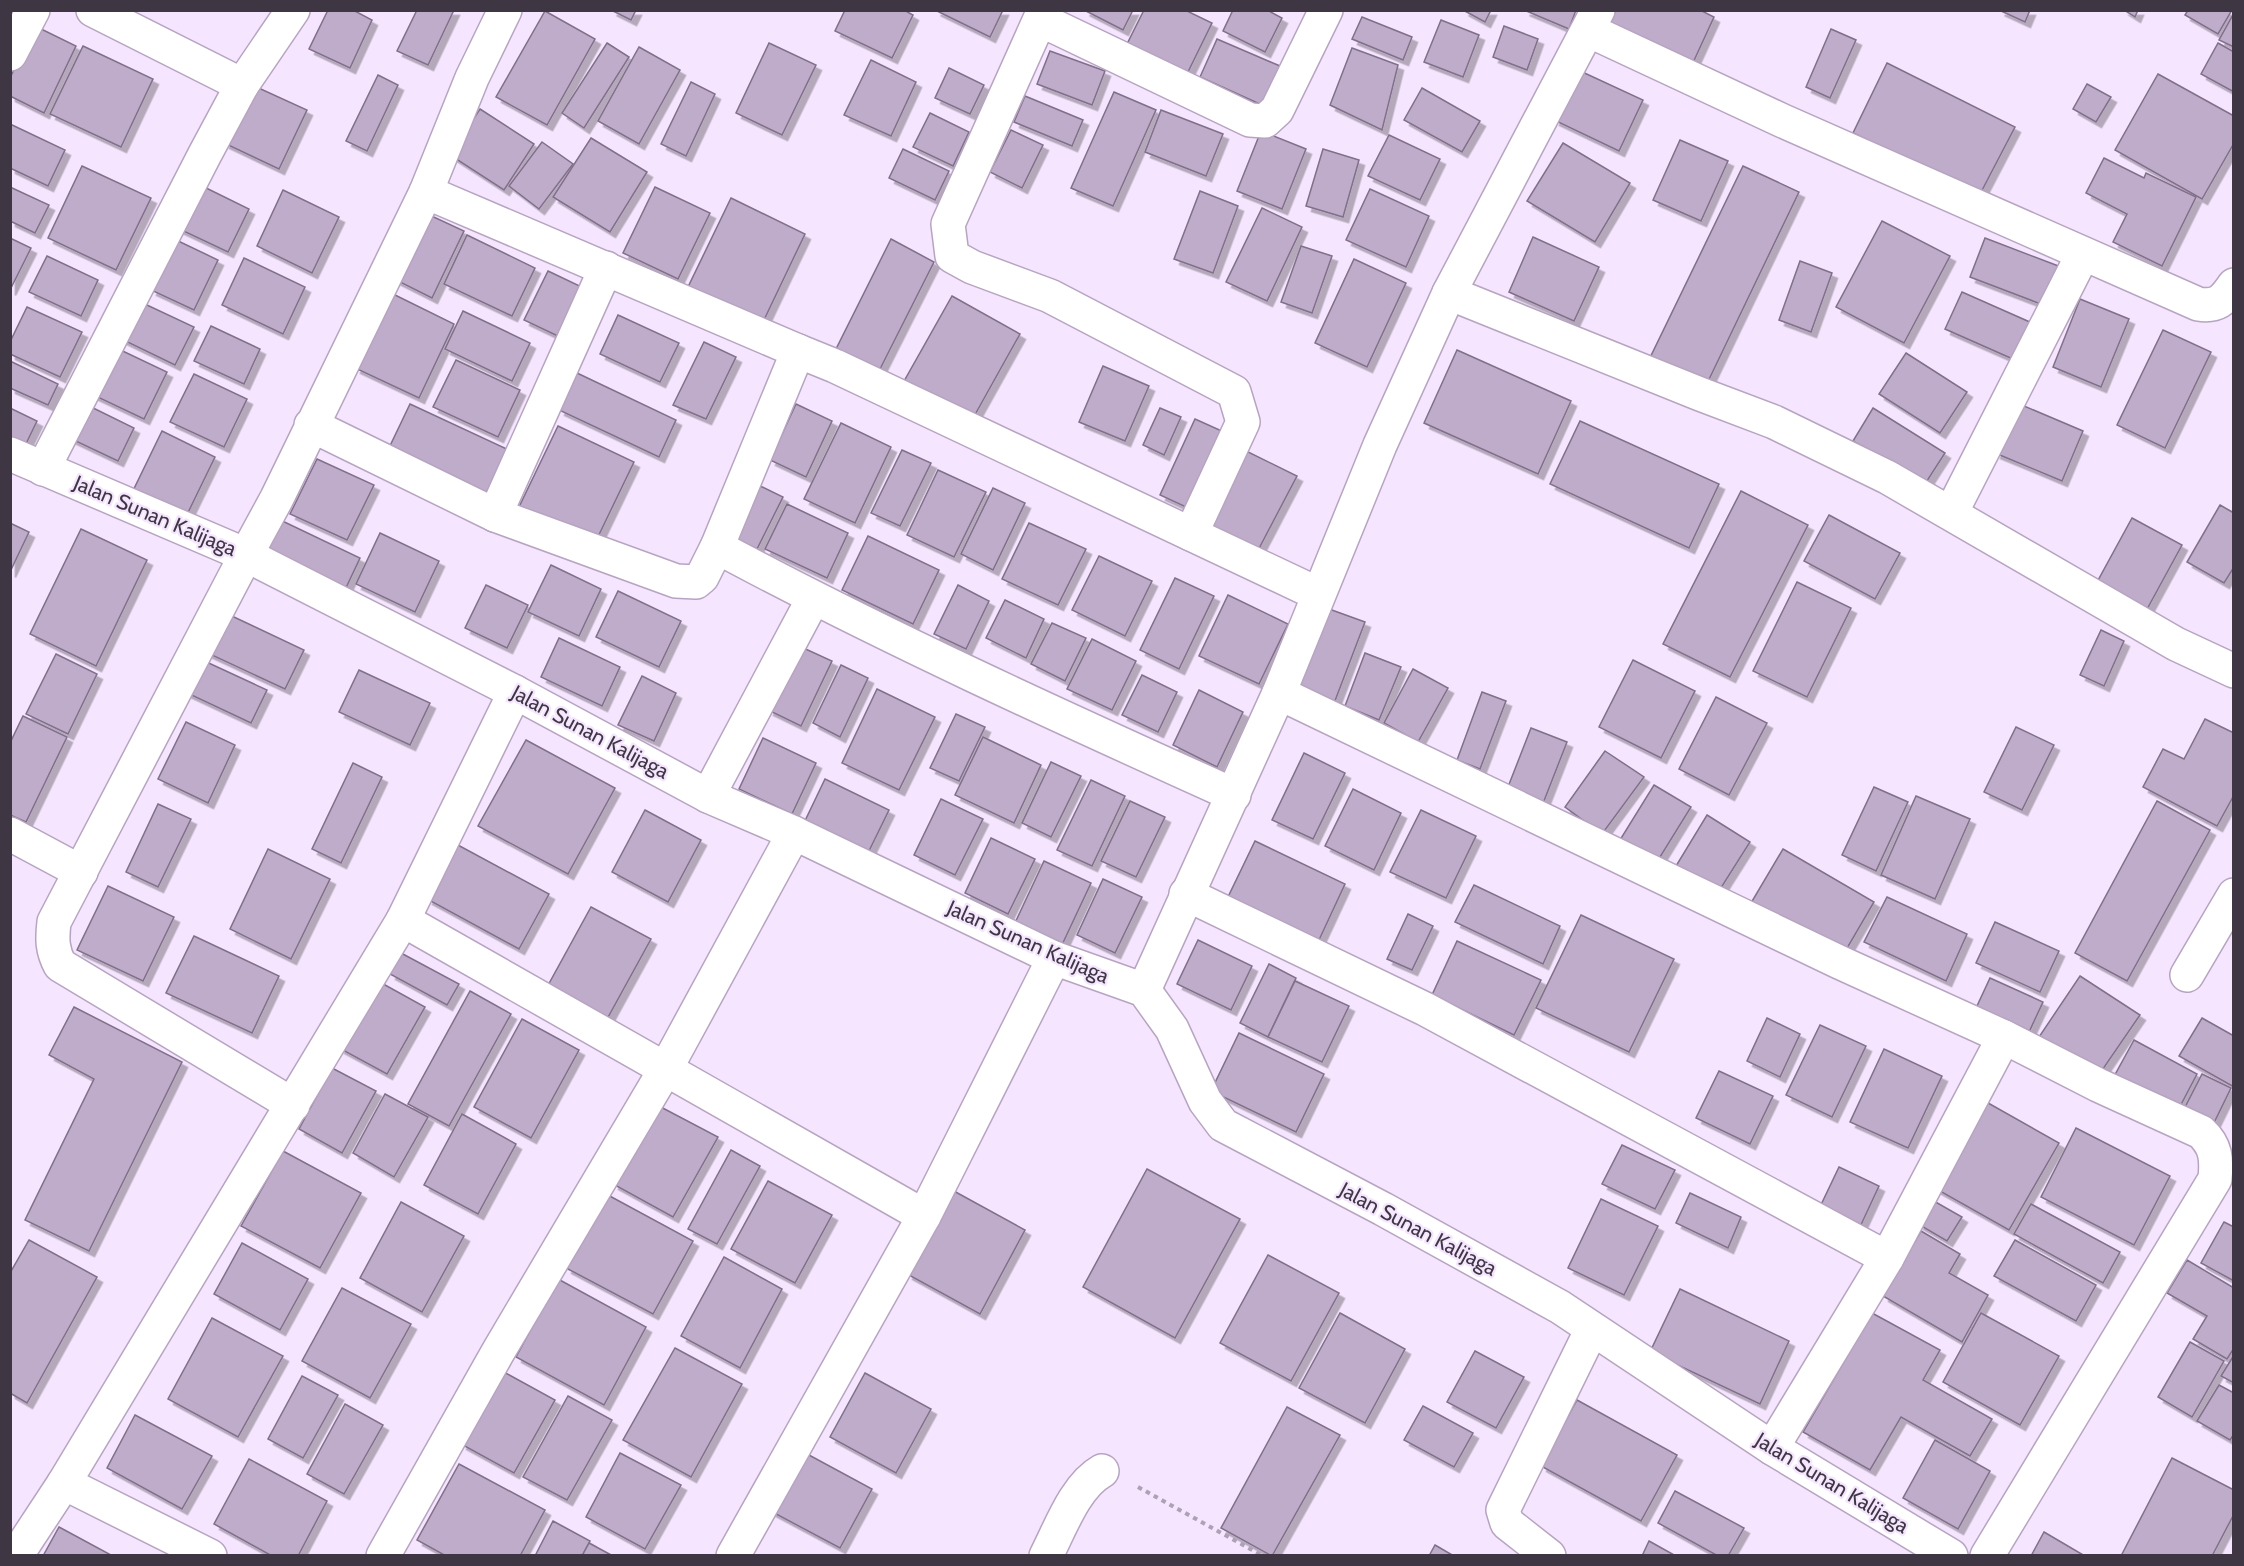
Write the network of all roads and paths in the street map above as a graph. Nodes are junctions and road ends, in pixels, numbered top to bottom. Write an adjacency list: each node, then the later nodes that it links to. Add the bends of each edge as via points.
1 (33, 10): 8 (street)
2 (93, 10): 9 (street)
3 (293, 10): 9 (street)
4 (505, 10): 10 (street, via 472,78)
5 (1326, 10): 6 (street, via 1277,110 1264,121 1250,120)
6 (1042, 15): 21 (street, via 948,224 952,256 1050,296 1234,392 1243,422)
7 (1593, 20): 11 (street, via 1784,121); 14 (street)
8 (10, 54)
9 (242, 85): 18 (street)
10 (426, 192): 12 (street); 16 (street)
11 (2083, 254): 13 (street, via 2198,304 2218,304); 19 (street)
12 (606, 268): 15 (street); 20 (street)
13 (2234, 285)
14 (1449, 293): 19 (street, via 1774,422); 24 (street)
15 (798, 351): 21 (street); 22 (street)
16 (311, 425): 20 (street); 23 (street, via 278,498)
17 (10, 454): 18 (street, Jalan Sunan Kalijaga)
18 (43, 469): 23 (street, Jalan Sunan Kalijaga)
19 (1951, 513): 26 (street, via 2176,644)
20 (495, 515): 22 (street, via 676,581 696,582)
21 (1191, 534): 24 (street)
22 (717, 547): 25 (street)
23 (246, 555): 27 (street, Jalan Sunan Kalijaga); 33 (street)
24 (1318, 594): 28 (street)
25 (813, 599): 29 (street); 30 (street)
26 (2234, 670)
27 (515, 692): 30 (street, Jalan Sunan Kalijaga); 36 (street)
28 (1278, 693): 29 (street); 40 (street)
29 (1234, 795): 34 (street)
30 (708, 796): 31 (street, Jalan Sunan Kalijaga)
31 (794, 833): 37 (street, Jalan Sunan Kalijaga); 41 (street)
32 (10, 834): 33 (street)
33 (81, 872): 42 (street, via 54,922 53,952 60,965)
34 (1186, 894): 39 (street); 44 (street, via 1425,1010)
35 (2234, 895): 38 (street)
36 (403, 920): 41 (street); 42 (street)
37 (1054, 958): 39 (street, Jalan Sunan Kalijaga); 43 (street)
38 (2187, 975)
39 (1144, 990): 45 (street, Jalan Sunan Kalijaga, via 1172,1029 1205,1101 1223,1125 1497,1271)
40 (2004, 1038): 44 (street); 57 (street, via 2201,1132 2215,1150 2216,1164 2215,1179)
41 (665, 1070): 43 (street); 51 (street)
42 (293, 1105): 48 (street)
43 (924, 1216): 52 (street)
44 (1887, 1258): 46 (street)
45 (1592, 1329): 46 (street, Jalan Sunan Kalijaga); 55 (street, via 1503,1509 1507,1523)
46 (1772, 1448): 56 (street, Jalan Sunan Kalijaga)
47 (1102, 1471): 53 (street, via 1089,1479); 54 (path)
48 (64, 1483): 49 (street); 50 (street)
49 (16, 1556)
50 (210, 1556)
51 (383, 1556)
52 (733, 1556)
53 (1046, 1556)
54 (1263, 1556)
55 (1549, 1556)
56 (1951, 1556)
57 (1987, 1556)

